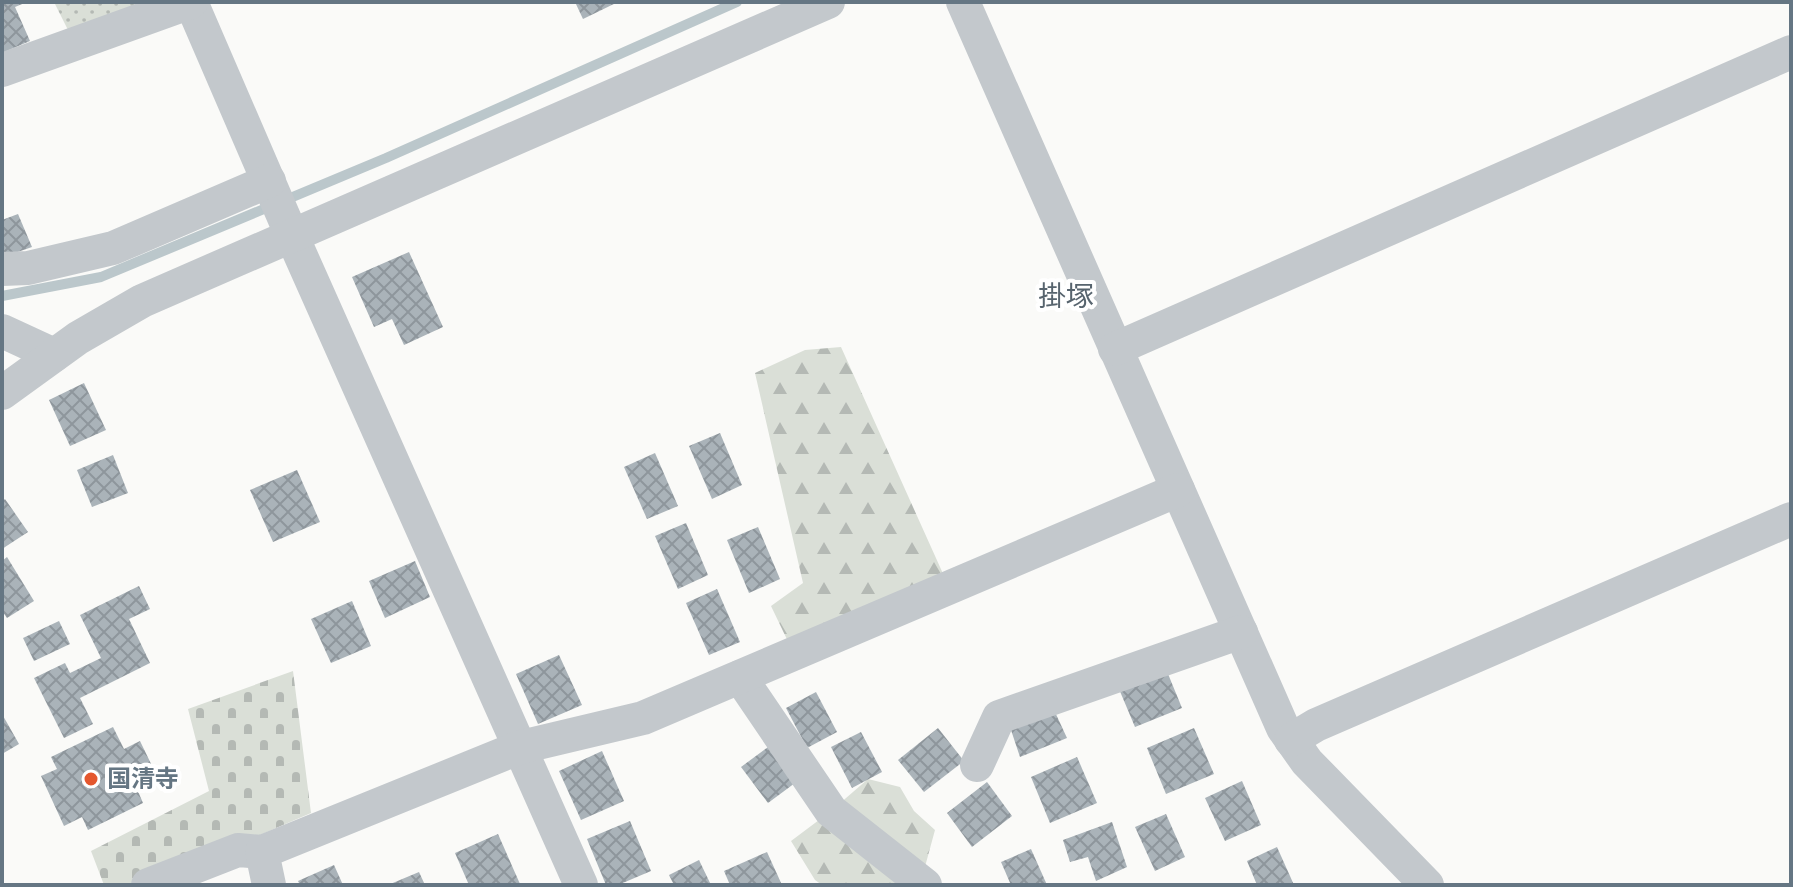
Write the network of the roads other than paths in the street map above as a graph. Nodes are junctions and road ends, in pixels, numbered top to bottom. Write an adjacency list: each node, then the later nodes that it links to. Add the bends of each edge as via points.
1 (191, 2): 5 (street); 6 (street)
2 (828, 2): 7 (street)
3 (963, 2): 10 (street)
4 (1791, 52): 10 (street)
5 (2, 70)
6 (269, 181): 7 (street); 8 (street, via 113,248)
7 (292, 236): 11 (street, via 142,301); 18 (street)
8 (2, 269)
9 (2, 331): 11 (street)
10 (1115, 349): 13 (street)
11 (54, 355): 12 (street)
12 (2, 393)
13 (1178, 490): 15 (street); 16 (street)
14 (1791, 519): 17 (street)
15 (1241, 632): 17 (street); 19 (street, via 999,717)
16 (740, 677): 18 (street, via 643,718); 24 (street, via 831,811)
17 (1291, 740): 25 (street)
18 (521, 747): 20 (street); 23 (street)
19 (977, 765)
20 (262, 852): 21 (street, via 238,850); 22 (street)
21 (148, 885)
22 (269, 885)
23 (581, 885)
24 (925, 885)
25 (1427, 885)

